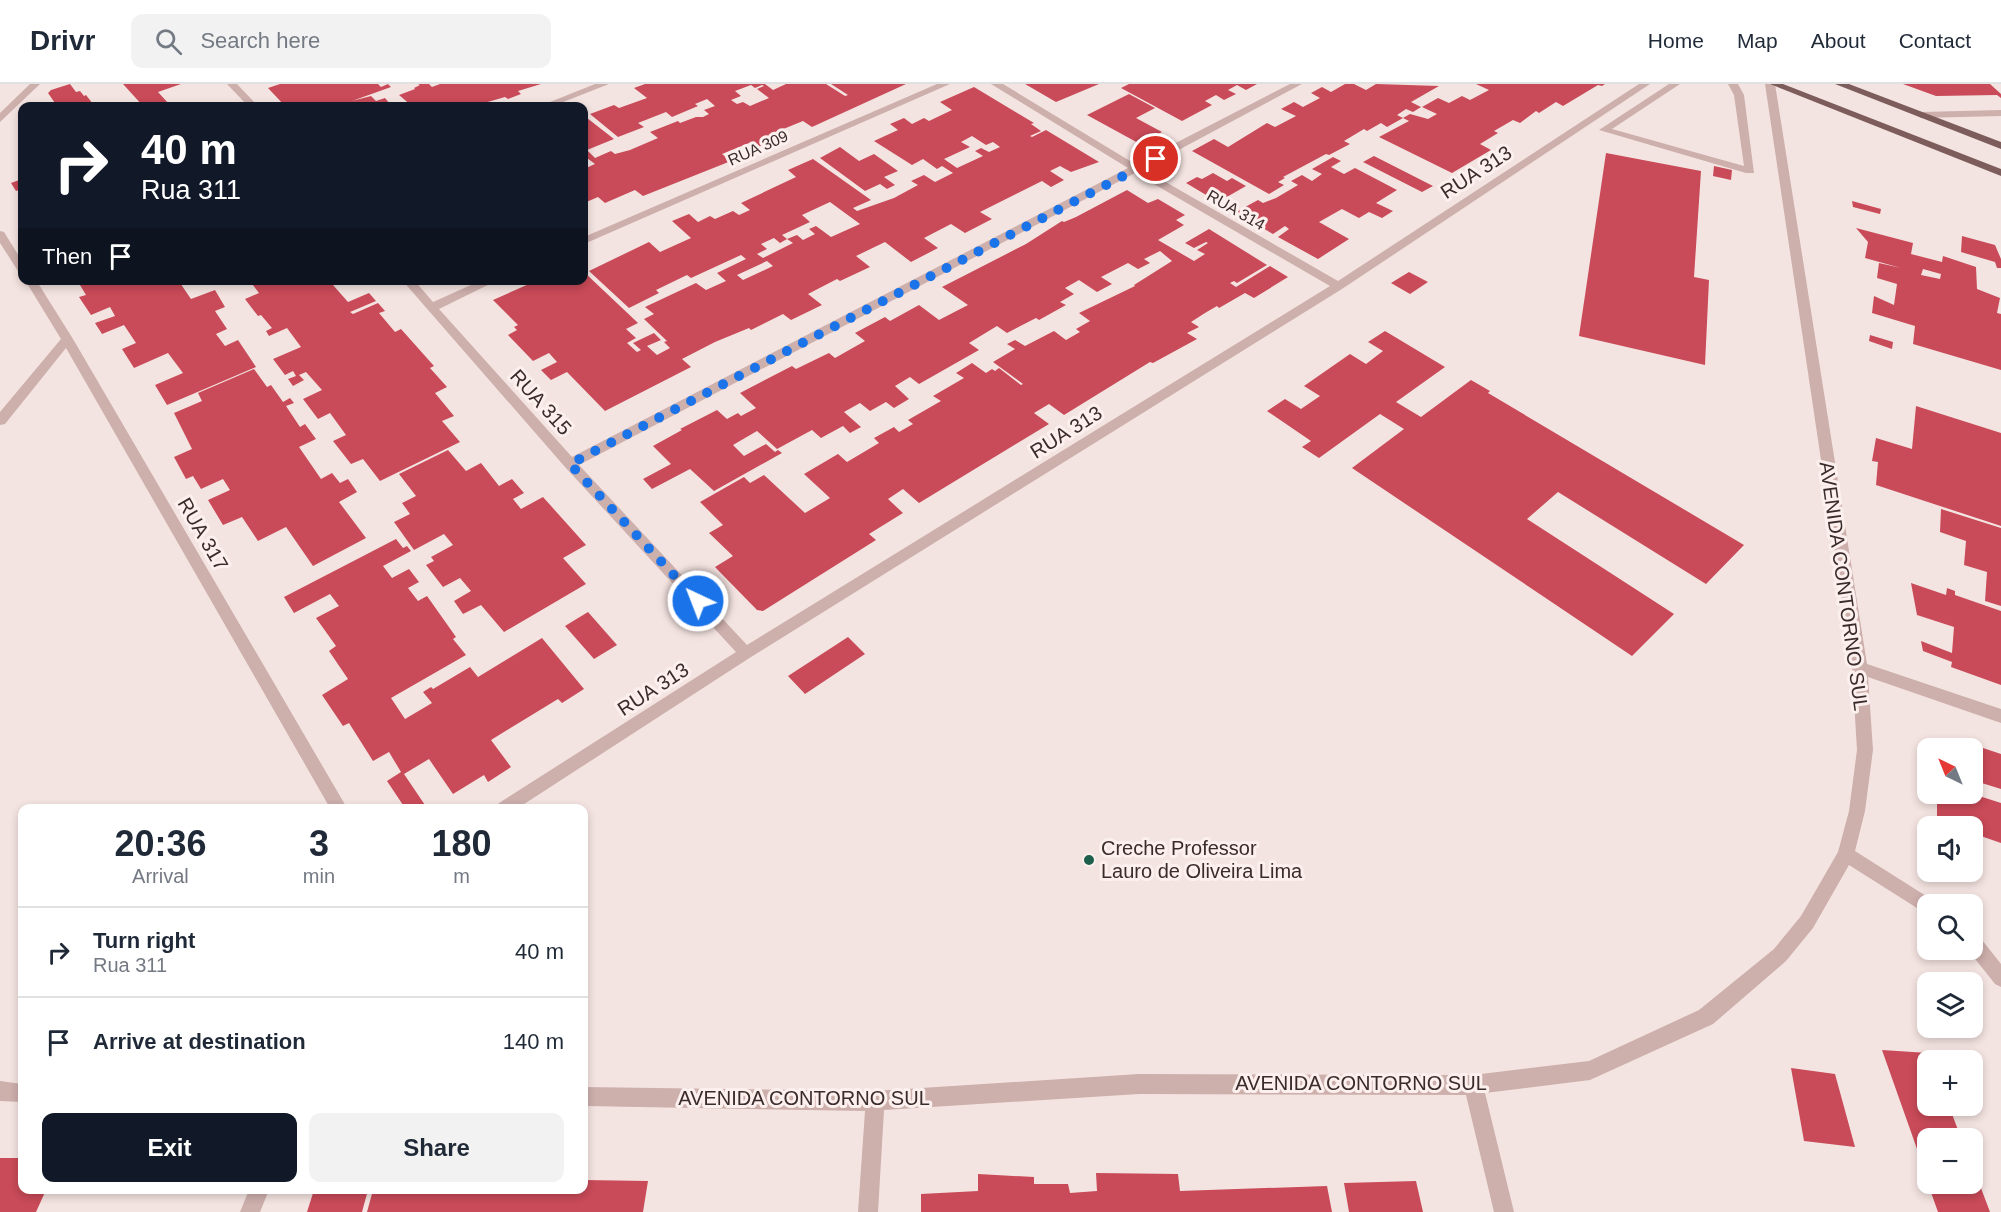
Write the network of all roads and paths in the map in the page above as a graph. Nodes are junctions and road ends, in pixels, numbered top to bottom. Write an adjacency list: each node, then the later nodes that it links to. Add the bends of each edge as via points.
1 (35, 84): 18 (street)
2 (248, 84): 13 (street)
3 (604, 84): 15 (street)
4 (945, 84): 23 (street, RUA 309)
5 (996, 84): 20 (street, RUA 314)
6 (1297, 84): 20 (street)
7 (1645, 84): 28 (street, RUA 313)
8 (1675, 84): 9 (street, via 1604,130 1750,171 1739,95)
9 (1733, 84)
10 (1770, 84): 34 (street, AVENIDA CONTORNO SUL)
11 (1775, 84): 21 (main road)
12 (1840, 84): 17 (main road)
13 (235, 86): 14 (street)
14 (249, 102)
15 (556, 102)
16 (2001, 113): 17 (street)
17 (1921, 115): 19 (main road)
18 (0, 119)
19 (2001, 146)
20 (1136, 170): 28 (street, RUA 314); 32 (street)
21 (2001, 173)
22 (0, 234): 24 (street)
23 (588, 239)
24 (18, 263)
25 (33, 285): 30 (street, RUA 317)
26 (411, 285): 29 (street, RUA 315)
27 (482, 285): 29 (street)
28 (1338, 286): 33 (street, RUA 313)
29 (431, 308): 32 (street, RUA 315)
30 (67, 339): 31 (street); 36 (street, RUA 317)
31 (0, 421)
32 (570, 464): 33 (street, RUA 315)
33 (746, 653): 37 (street, RUA 313)
34 (1860, 668): 35 (street); 38 (street, AVENIDA CONTORNO SUL, via 1865,750 1857,811)
35 (2001, 716)
36 (337, 804)
37 (511, 804)
38 (1846, 854): 39 (street); 42 (street, AVENIDA CONTORNO SUL, via 1807,922 1780,955 1706,1017 1590,1070)
39 (1917, 900)
40 (1983, 955): 41 (street)
41 (2001, 978)
42 (1473, 1085): 46 (street, AVENIDA CONTORNO SUL, via 1139,1084); 50 (street)
43 (0, 1091): 44 (street)
44 (18, 1093)
45 (588, 1097): 46 (street, AVENIDA CONTORNO SUL)
46 (875, 1101): 49 (street)
47 (257, 1194): 48 (street)
48 (250, 1212)
49 (868, 1212)
50 (1504, 1212)

